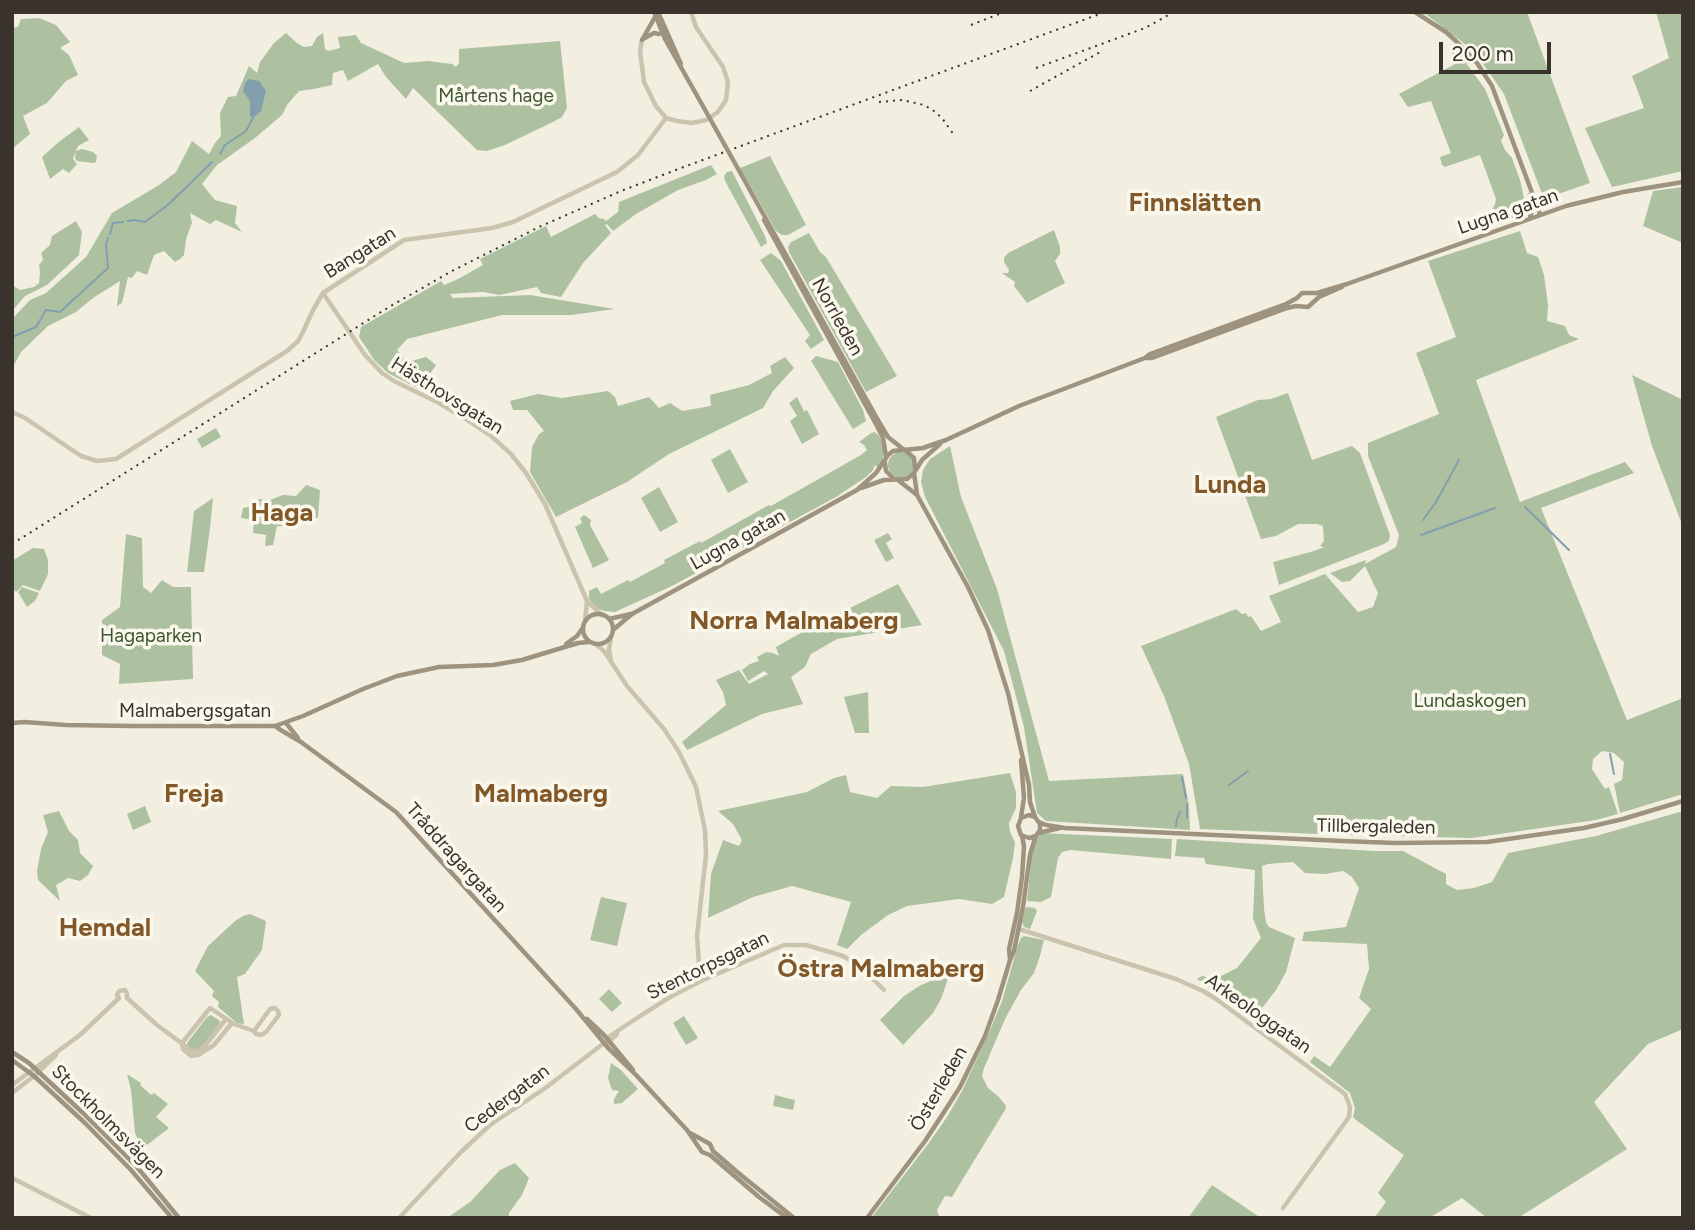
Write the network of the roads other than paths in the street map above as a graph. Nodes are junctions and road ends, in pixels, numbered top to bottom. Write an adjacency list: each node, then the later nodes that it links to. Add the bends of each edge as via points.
1 (691, 12): 8 (street, via 723,66 728,82 726,100 713,116 699,122)
2 (1415, 12): 9 (main road, via 1446,32 1477,63 1497,97)
3 (656, 13): 5 (main road, Norrleden); 6 (main road); 7 (main road, Norrleden)
4 (659, 34): 5 (street); 6 (main road)
5 (665, 39): 7 (main road, Norrleden)
6 (642, 40): 8 (street, via 644,82)
7 (687, 78): 11 (main road, Norrleden, bridge)
8 (666, 118): 15 (street, Bangatan, via 638,155 617,172 508,224 404,240)
9 (1527, 180): 12 (main road); 13 (main road, via 1533,208)
10 (1683, 182): 12 (main road, Lugna gatan, via 1603,196)
11 (752, 194): 23 (main road, Norrleden, via 879,422 888,437); 24 (main road, Norrleden, via 880,432)
12 (1540, 214): 13 (main road, Lugna gatan)
13 (1530, 218): 14 (main road, Lugna gatan)
14 (1347, 284): 16 (main road, Lugna gatan); 18 (main road, Lugna gatan)
15 (323, 293): 21 (street, Bangatan, via 298,341 287,351 116,459 97,461 81,456); 29 (street, Hästhovsgatan, via 365,355 383,373 478,427 517,462 545,504)
16 (1309, 293): 17 (main road); 18 (main road)
17 (1297, 298): 19 (main road); 20 (main road)
18 (1312, 302): 19 (main road)
19 (1300, 306): 20 (main road)
20 (1145, 358): 22 (main road, via 1019,406)
21 (12, 412)
22 (946, 440): 23 (main road); 25 (main road)
23 (904, 449): 24 (main road); 25 (main road, via 916,462)
24 (886, 458): 26 (main road, via 886,471); 27 (main road, Lugna gatan)
25 (914, 472): 26 (main road, via 907,479); 28 (main road)
26 (896, 480): 27 (main road, Lugna gatan); 28 (main road)
27 (857, 489): 30 (main road, Lugna gatan)
28 (917, 495): 45 (main road, via 988,630)
29 (587, 601): 31 (street, Hästhovsgatan); 33 (street)
30 (632, 614): 32 (main road, Lugna gatan); 35 (main road, Lugna gatan)
31 (602, 615): 32 (main road); 33 (main road)
32 (609, 619): 35 (main road)
33 (584, 621): 34 (main road)
34 (582, 629): 37 (main road); 39 (main road, Malmabergsgatan)
35 (613, 630): 36 (main road)
36 (611, 638): 38 (main road); 40 (street)
37 (589, 642): 38 (main road); 39 (main road, Malmabergsgatan)
38 (597, 645): 40 (street)
39 (563, 647): 42 (main road, Malmabergsgatan, via 522,660 439,667 397,676)
40 (611, 661): 53 (street, via 669,737 696,788 706,855 697,936)
41 (12, 721): 43 (main road, Malmabergsgatan)
42 (286, 723): 43 (main road, Malmabergsgatan); 44 (main road, Tråddragargatan)
43 (275, 726): 44 (main road, Tråddragargatan)
44 (301, 741): 60 (main road, Tråddragargatan, via 396,812)
45 (1020, 745): 47 (main road); 48 (main road)
46 (1683, 801): 49 (main road, Tillbergaleden, via 1584,828 1487,842 1395,843)
47 (1021, 818): 48 (main road); 51 (main road, via 1017,826)
48 (1037, 819): 49 (main road, Tillbergaleden); 50 (main road)
49 (1065, 828): 50 (main road, Tillbergaleden)
50 (1037, 834): 51 (main road); 52 (main road, Österleden)
51 (1021, 835): 52 (main road, Österleden, via 1024,846)
52 (1016, 929): 73 (street, Arkeologgatan, via 1203,991 1345,1094 1349,1117); 80 (main road, Österleden, via 998,1000 960,1087)
53 (703, 980): 54 (street, Stentorpsgatan, via 773,949 797,944 853,961); 60 (street, Stentorpsgatan, via 657,1004)
54 (884, 990)
55 (119, 998): 56 (street); 56 (street, via 121,989); 64 (street)
56 (127, 998): 61 (street)
57 (226, 1019): 58 (street); 61 (street, via 201,1050 192,1051); 61 (street, via 210,1008)
58 (232, 1023): 59 (street); 61 (street, via 214,1045 198,1055 191,1056)
59 (254, 1031): 59 (street, via 270,1009 277,1010 279,1015 264,1035)
60 (606, 1042): 68 (main road, Tråddragargatan); 77 (street, Cedergatan, via 490,1125)
61 (182, 1044)
62 (12, 1052): 64 (main road, Stockholmsvägen)
63 (12, 1060): 65 (main road, Stockholmsvägen)
64 (36, 1070): 65 (street); 76 (main road, Stockholmsvägen, via 137,1167)
65 (32, 1074): 66 (street); 67 (street); 75 (main road, Stockholmsvägen, via 124,1162)
66 (12, 1085)
67 (12, 1093)
68 (687, 1130): 69 (main road, Tråddragargatan); 70 (main road, Tråddragargatan)
69 (705, 1141): 70 (main road); 71 (main road, Tråddragargatan, via 712,1146)
70 (699, 1146): 71 (main road, Tråddragargatan, via 702,1152)
71 (712, 1153): 78 (main road, Tråddragargatan); 79 (main road, Tråddragargatan)
72 (12, 1178): 74 (street)
73 (1283, 1208)
74 (90, 1218)
75 (172, 1218)
76 (179, 1218)
77 (399, 1218)
78 (787, 1218)
79 (794, 1218)
80 (867, 1218)

